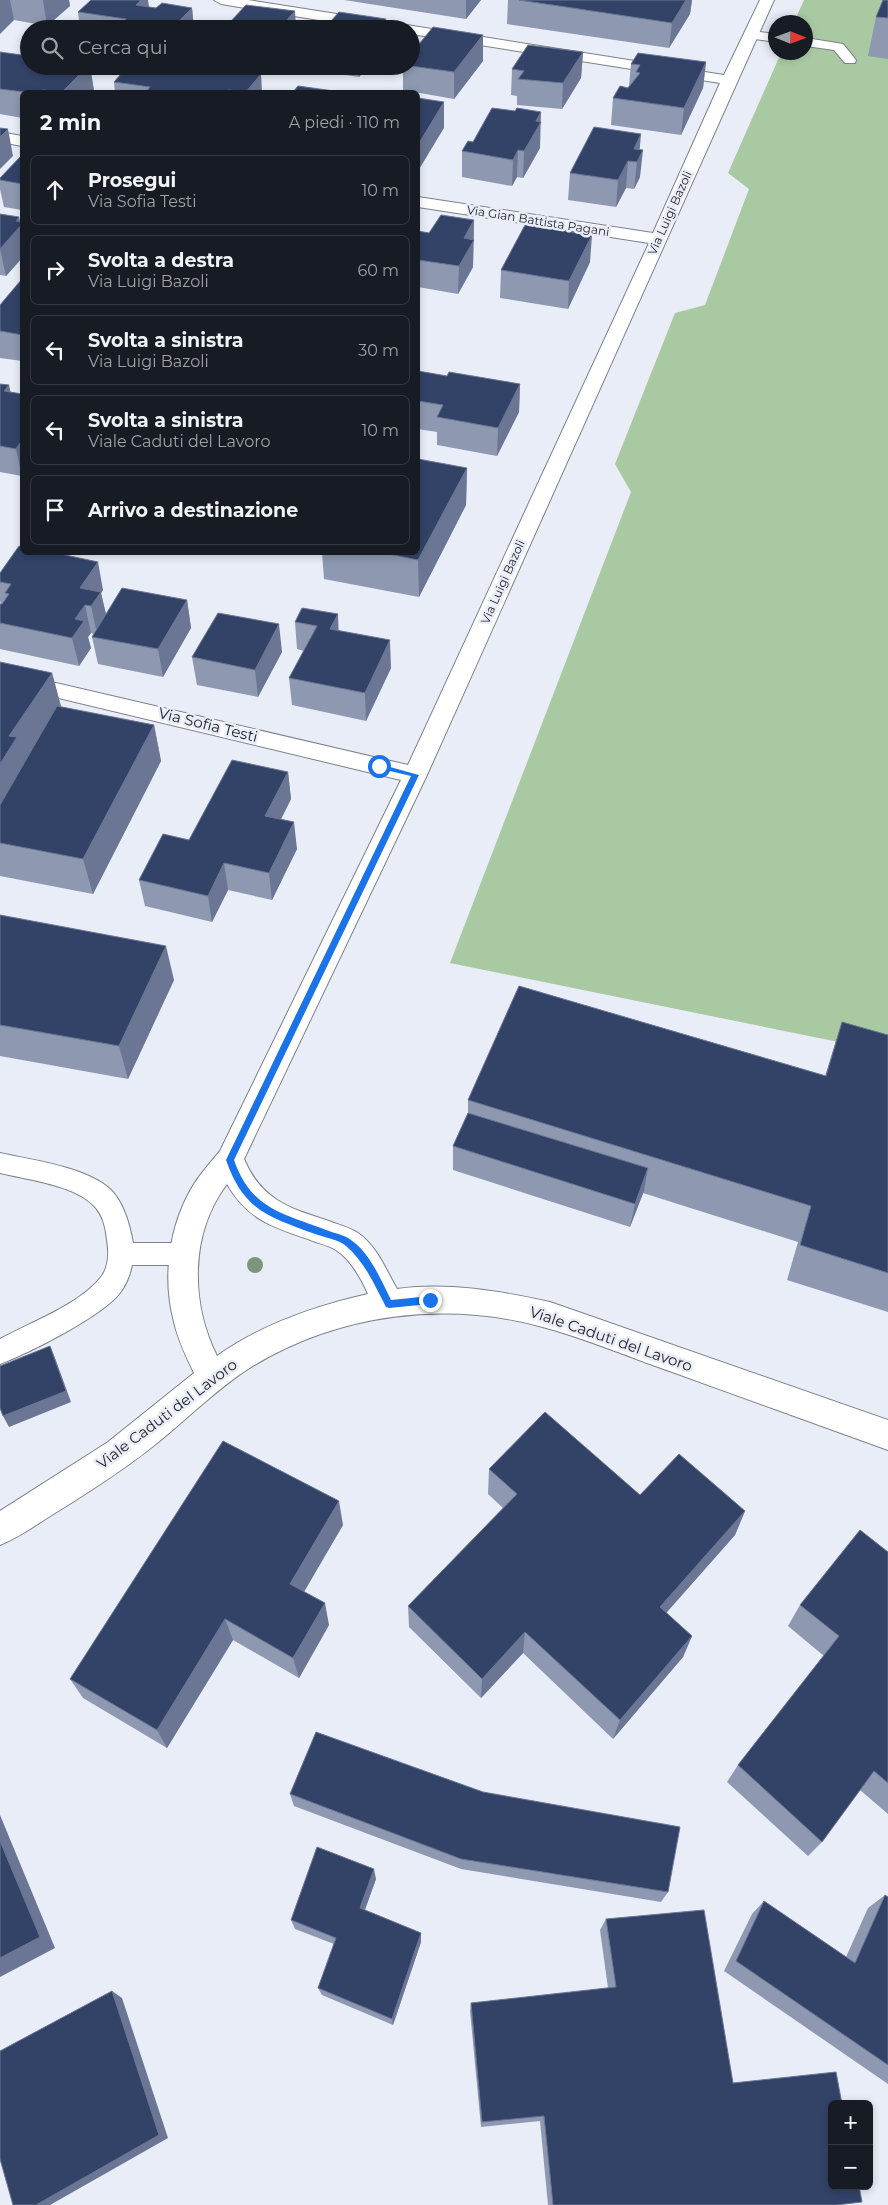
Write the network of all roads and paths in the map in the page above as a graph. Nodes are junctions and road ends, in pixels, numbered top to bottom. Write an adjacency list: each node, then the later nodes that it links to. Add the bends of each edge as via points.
1 (221, 0): 3 (street)
2 (767, 0): 5 (street, Via Luigi Bazoli)
3 (347, 20)
4 (420, 31): 9 (street)
5 (751, 35): 6 (lane); 9 (street, Via Luigi Bazoli)
6 (768, 37)
7 (813, 43): 8 (lane, via 838,47)
8 (850, 60)
9 (729, 80): 13 (street, Via Luigi Bazoli)
10 (0, 138): 11 (street)
11 (20, 141)
12 (420, 202): 13 (street, Via Gian Battista Pagani)
13 (659, 239): 15 (street, Via Luigi Bazoli)
14 (0, 677): 15 (street, Via Sofia Testi)
15 (415, 775): 16 (street, Via Luigi Bazoli)
16 (230, 1160): 19 (street, Via Luigi Bazoli, via 204,1194 192,1223); 20 (street, via 244,1191 256,1203 272,1213 348,1242 366,1262)
17 (0, 1163): 18 (lane, via 78,1182 92,1189 110,1210)
18 (122, 1254): 19 (lane); 21 (lane, via 107,1289 91,1302)
19 (185, 1254): 22 (street, Via Luigi Bazoli, via 186,1316)
20 (389, 1304): 22 (street, Viale Caduti del Lavoro, via 314,1322 279,1336); 23 (street, Viale Caduti del Lavoro, via 470,1301 550,1315)
21 (0, 1352)
22 (212, 1376): 24 (street, Viale Caduti del Lavoro, via 137,1440)
23 (888, 1435)
24 (0, 1529)

